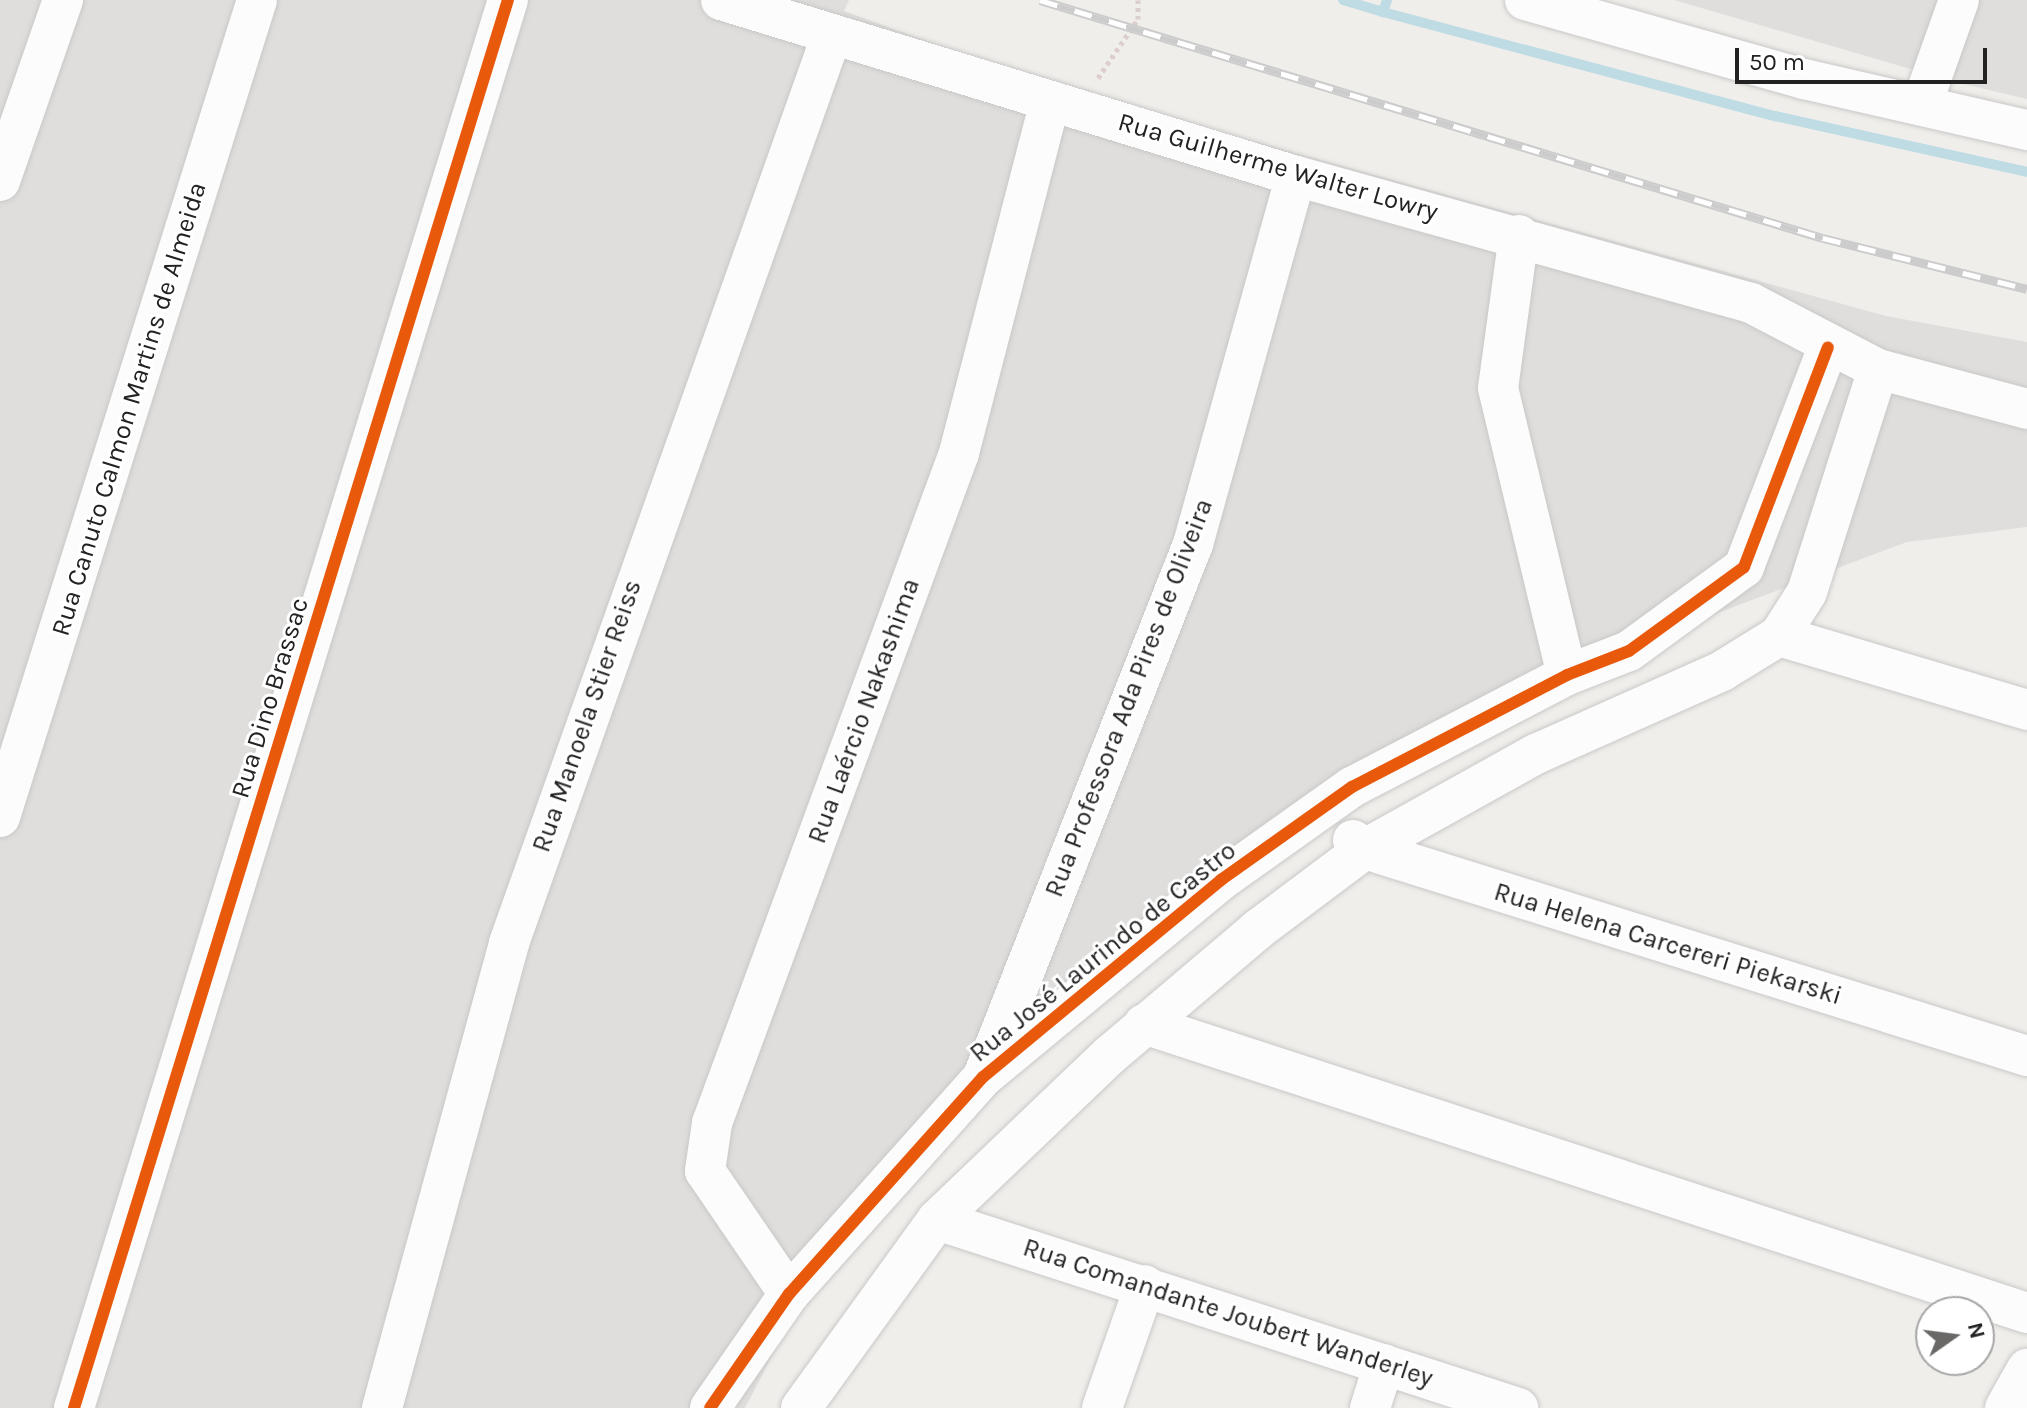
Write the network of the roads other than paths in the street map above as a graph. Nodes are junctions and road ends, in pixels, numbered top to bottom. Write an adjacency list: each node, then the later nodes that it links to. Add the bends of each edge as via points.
1 (63, 0): 12 (street)
2 (257, 0): 21 (street, Rua Canuto Calmon Martins de Almeida)
3 (508, 0): 32 (street, Rua Dino Brassac)
4 (721, 0): 7 (street, Rua Guilherme Walter Lowry)
5 (1525, 0): 9 (street, via 1804,79)
6 (1959, 0): 9 (street)
7 (831, 37): 8 (street, Rua Guilherme Walter Lowry); 33 (street, Rua Manoela Stier Reiss, via 509,943)
8 (1050, 102): 11 (street, Rua Guilherme Walter Lowry); 28 (street, Rua Laércio Nakashima, via 959,453 712,1123 705,1171)
9 (1922, 104): 10 (street)
10 (2027, 130)
11 (1296, 176): 13 (street, Rua Guilherme Walter Lowry); 25 (street, Rua Professora Ada Pires de Oliveira, via 1193,544)
12 (0, 181)
13 (1519, 235): 14 (street, Rua Guilherme Walter Lowry, via 1751,303); 18 (street, via 1498,388)
14 (1828, 347): 15 (street); 18 (street, Rua José Laurindo de Castro, via 1744,567 1629,651)
15 (1878, 369): 16 (street); 17 (street, via 1807,592)
16 (2027, 409)
17 (1779, 636): 19 (street); 22 (street, via 1722,671 1536,754)
18 (1567, 675): 20 (street, Rua José Laurindo de Castro, via 1352,787)
19 (2027, 710)
20 (1319, 812): 22 (street, Rua Helena Carcereri Piekarski); 25 (street, Rua José Laurindo de Castro, via 1221,880)
21 (0, 817)
22 (1365, 849): 23 (street); 24 (street, Rua Helena Carcereri Piekarski)
23 (1144, 1024): 26 (street); 29 (street)
24 (2027, 1056)
25 (983, 1077): 28 (street, Rua José Laurindo de Castro)
26 (937, 1220): 27 (street, Rua Comandante Joubert Wanderley); 35 (street)
27 (1145, 1285): 30 (street, Rua Comandante Joubert Wanderley); 36 (street)
28 (789, 1294): 34 (street, Rua José Laurindo de Castro)
29 (2027, 1313)
30 (1384, 1364): 37 (street); 38 (street, Rua Comandante Joubert Wanderley)
31 (2027, 1369): 39 (street)
32 (74, 1408)
33 (382, 1408)
34 (710, 1408)
35 (801, 1408)
36 (1102, 1408)
37 (1370, 1408)
38 (1518, 1408)
39 (2005, 1408)

